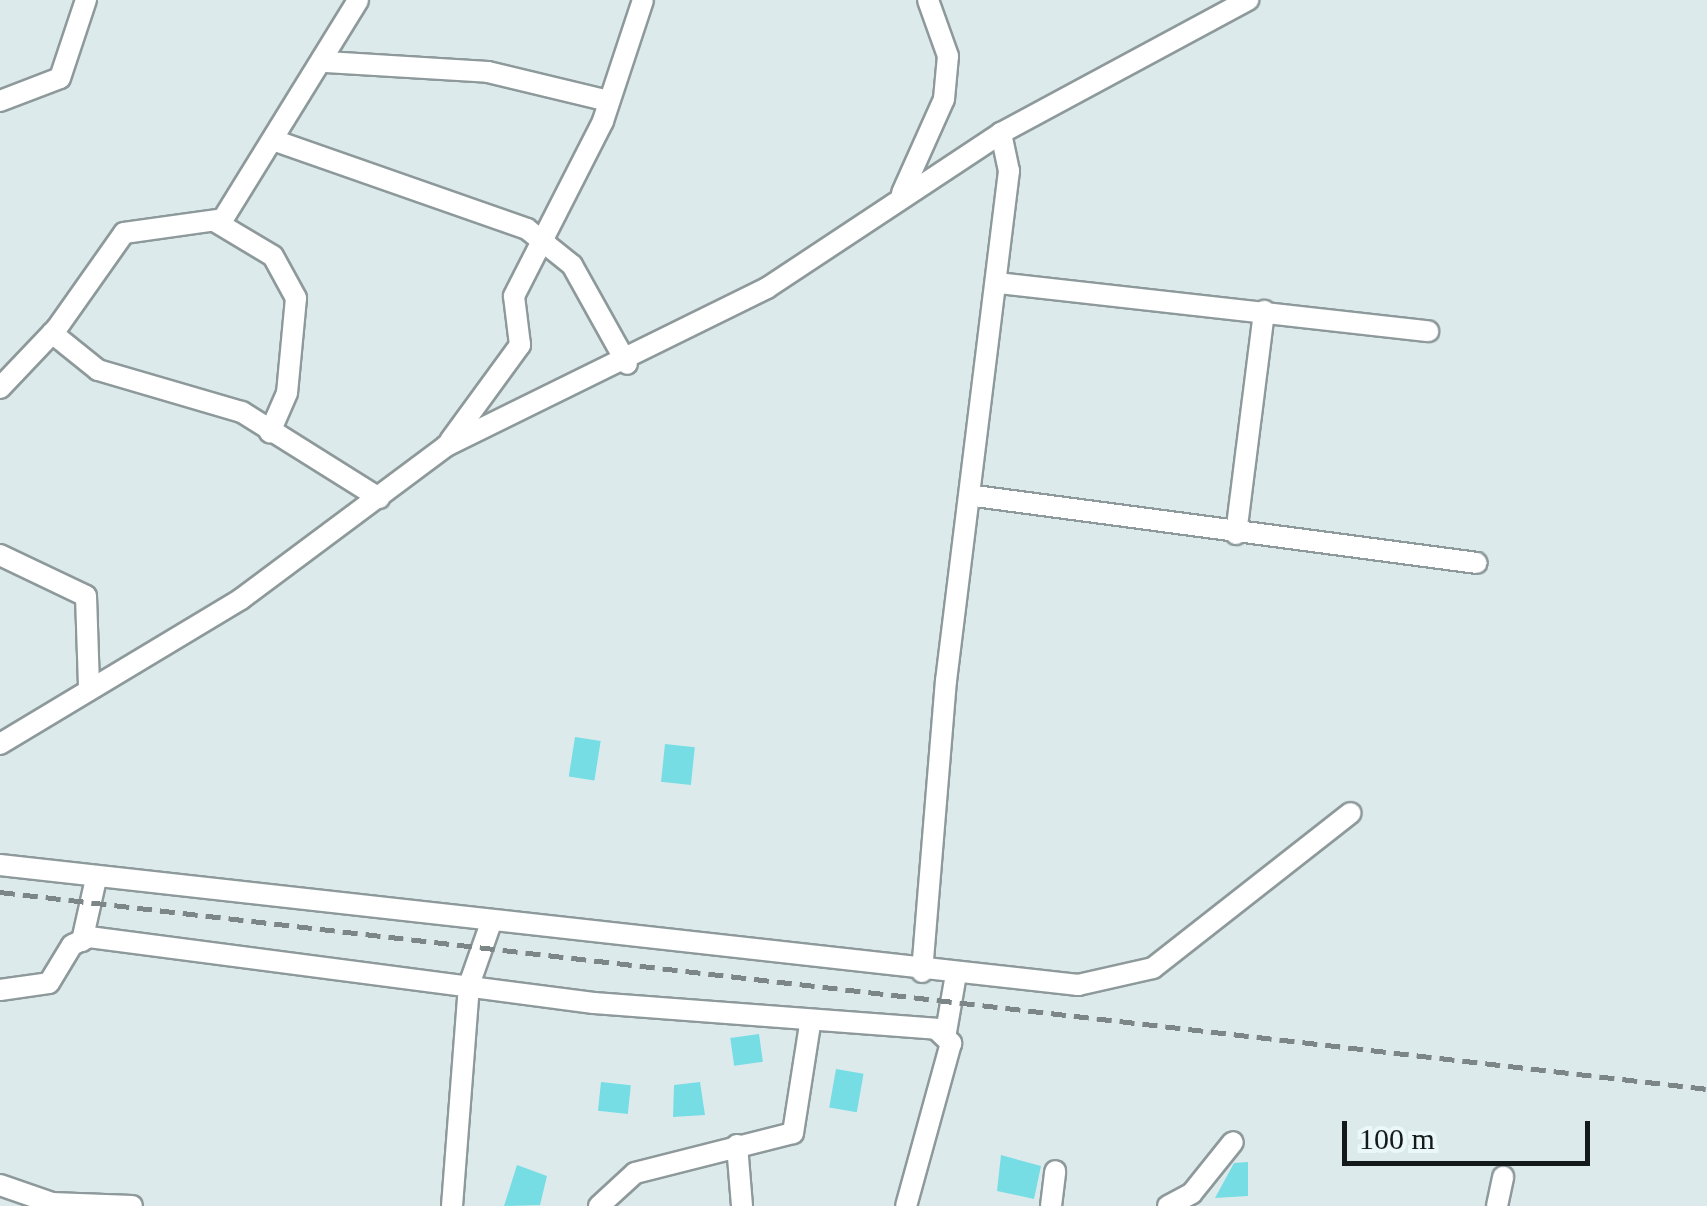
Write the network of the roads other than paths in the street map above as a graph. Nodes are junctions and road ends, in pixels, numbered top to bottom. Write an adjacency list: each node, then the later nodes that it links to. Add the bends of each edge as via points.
1 (86, 0): 7 (street, via 60,78)
2 (358, 0): 6 (street)
3 (643, 0): 8 (street)
4 (928, 0): 11 (street, via 948,56 944,99)
5 (1248, 0): 9 (street)
6 (326, 62): 8 (street, via 488,72); 10 (street)
7 (0, 101)
8 (609, 101): 13 (street)
9 (1001, 132): 11 (street); 14 (street, via 1009,171)
10 (276, 141): 12 (street); 13 (street)
11 (898, 199): 18 (street, via 768,288)
12 (216, 222): 17 (street, via 124,233); 20 (street, via 272,256 296,298 288,393)
13 (543, 240): 18 (street, via 572,266); 21 (street, via 511,309 520,345)
14 (998, 283): 15 (street); 22 (street)
15 (1264, 311): 16 (street); 24 (street)
16 (1428, 331)
17 (52, 333): 19 (street); 20 (street, via 98,370 242,412)
18 (626, 364): 21 (street)
19 (0, 388)
20 (270, 432): 23 (street)
21 (446, 446): 23 (street)
22 (975, 496): 24 (street); 34 (street, via 946,681)
23 (379, 498): 27 (street, via 240,599)
24 (1236, 534): 26 (street)
25 (0, 555): 27 (street, via 86,596)
26 (1477, 563)
27 (90, 688): 28 (street)
28 (0, 744)
29 (1351, 813): 35 (street, via 1153,968 1078,985)
30 (0, 865): 31 (street)
31 (96, 879): 32 (street); 33 (street)
32 (491, 923): 34 (street); 36 (street)
33 (82, 941): 36 (street); 37 (street, via 50,984)
34 (922, 972): 35 (street)
35 (956, 974): 39 (street)
36 (469, 986): 38 (street); 47 (street)
37 (0, 990)
38 (810, 1024): 39 (street); 41 (street, via 798,1128)
39 (946, 1032): 50 (street, via 946,1066)
40 (1233, 1142): 52 (street, via 1192,1193)
41 (737, 1145): 48 (street, via 635,1173); 49 (street)
42 (1056, 1171): 51 (street)
43 (1503, 1177): 53 (street)
44 (0, 1184): 45 (street)
45 (53, 1204): 46 (street)
46 (132, 1206)
47 (452, 1206)
48 (599, 1206)
49 (742, 1206)
50 (906, 1206)
51 (1051, 1206)
52 (1168, 1206)
53 (1497, 1206)

